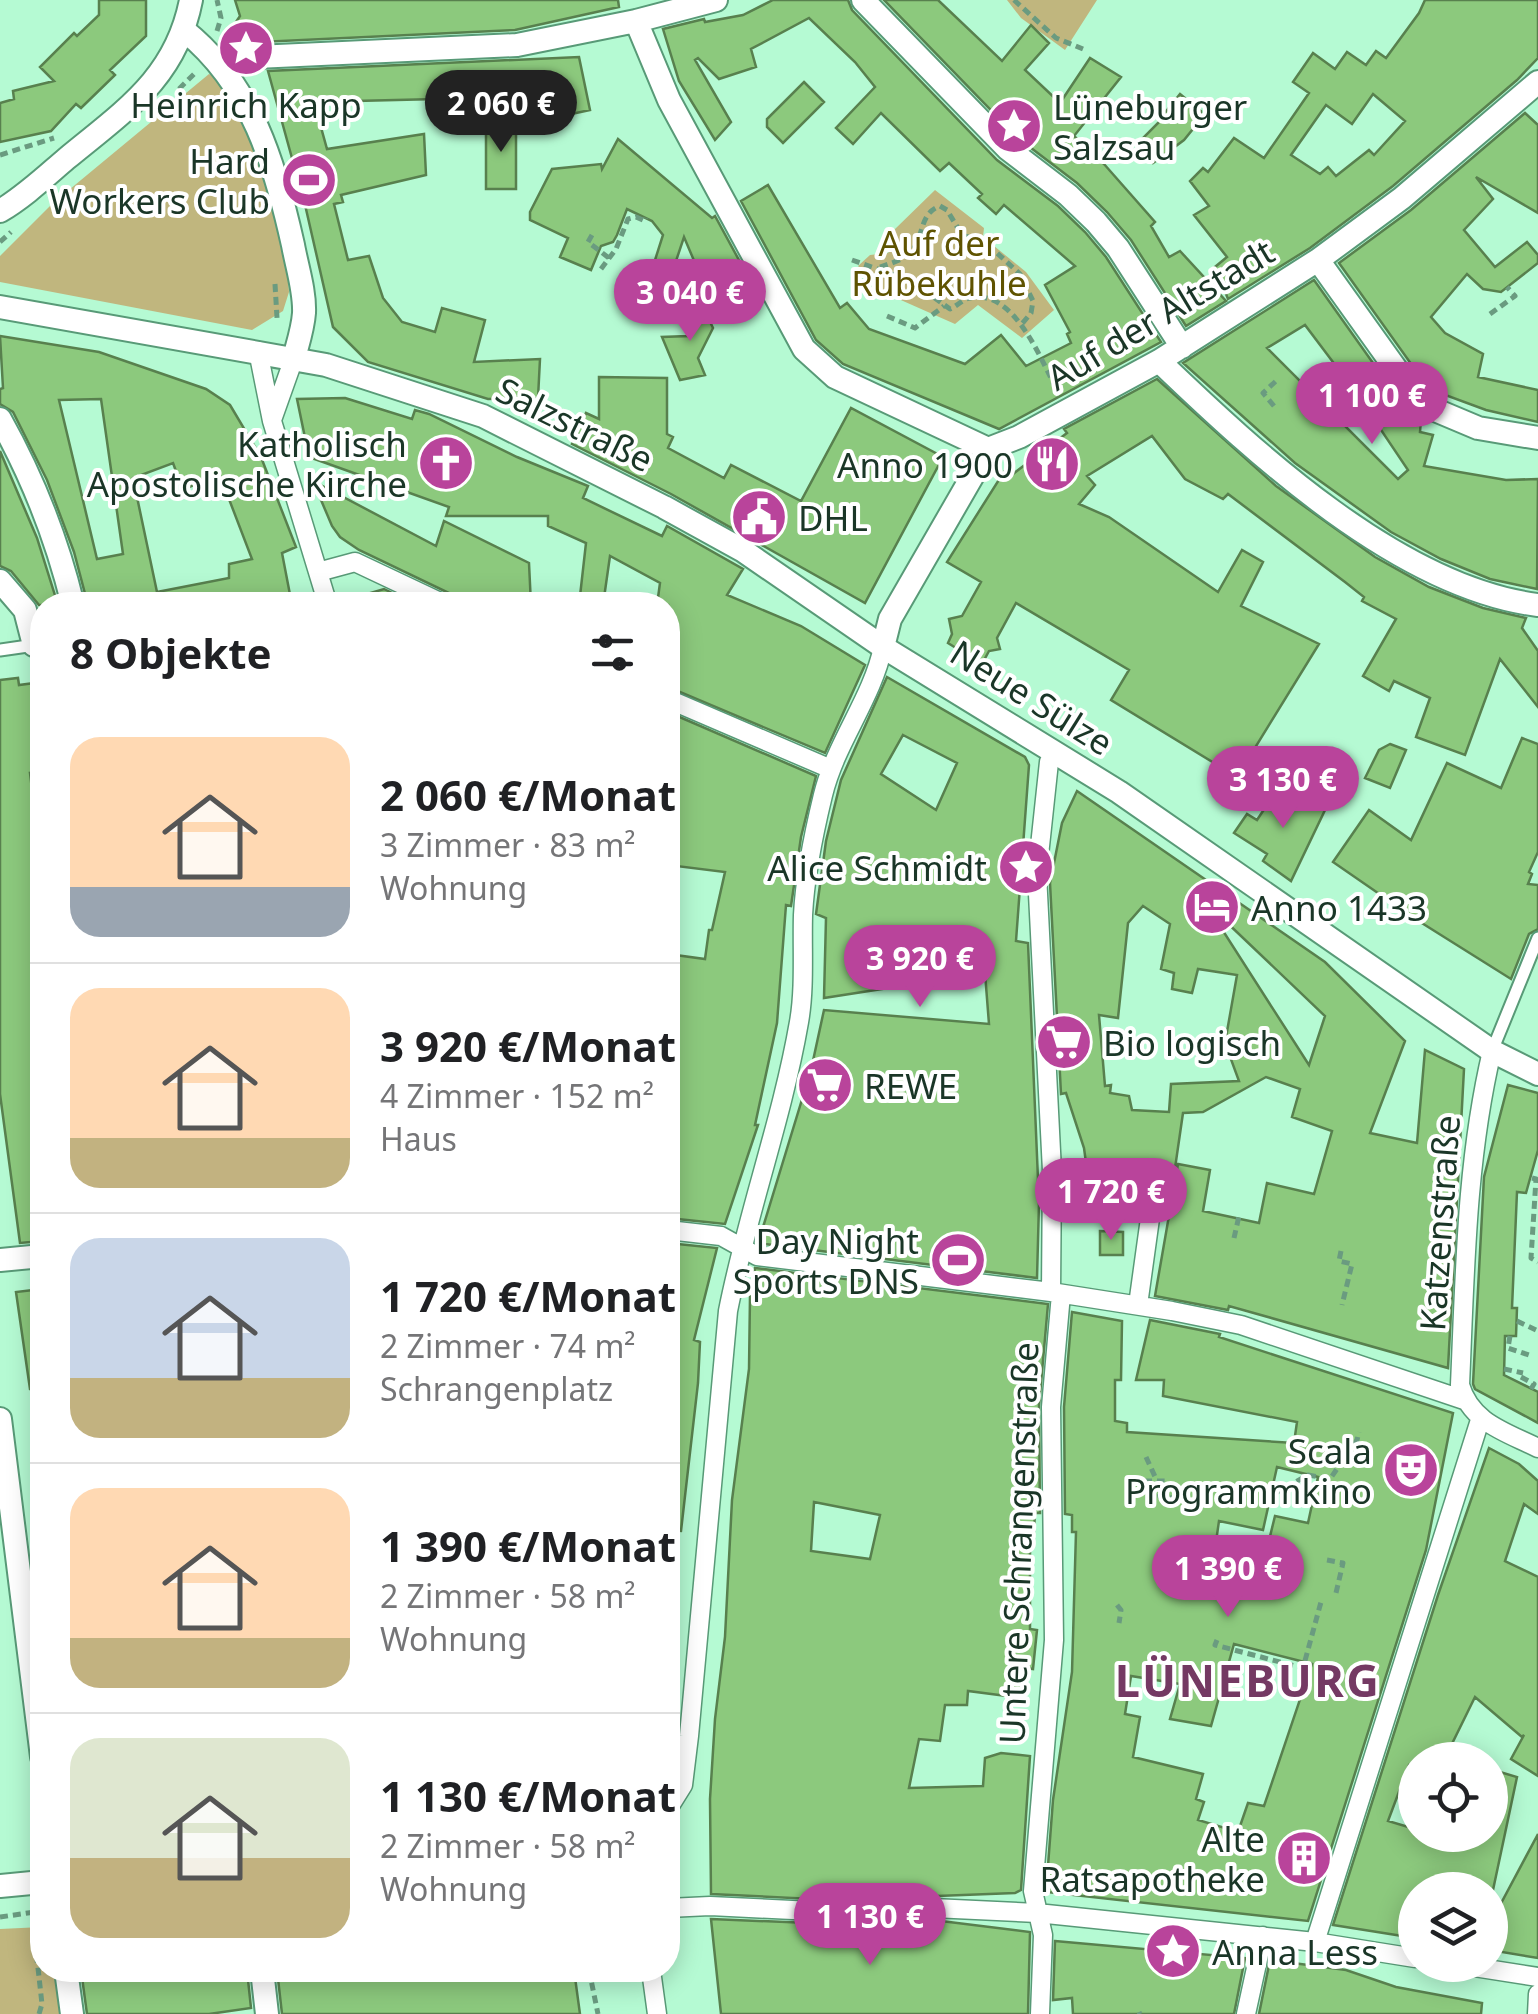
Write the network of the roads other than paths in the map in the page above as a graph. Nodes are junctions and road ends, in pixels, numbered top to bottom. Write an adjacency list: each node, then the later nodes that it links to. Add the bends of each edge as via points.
1 (191, 0): 5 (street)
2 (716, 0): 4 (street)
3 (863, 0): 11 (street, via 1008,149 1096,222)
4 (636, 22): 6 (street, via 517,44 256,57); 18 (street, via 669,100 804,348 836,378)
5 (180, 40): 6 (street, via 209,50); 8 (street, via 140,99)
6 (212, 75): 13 (street, via 243,98 280,186 304,310)
7 (1537, 86): 9 (street, Auf der Altstadt)
8 (3, 211)
9 (1318, 260): 11 (street, Auf der Altstadt); 17 (street, via 1422,404 1478,428)
10 (0, 307): 12 (street, Salzstraße)
11 (1182, 347): 14 (street, Auf der Altstadt)
12 (258, 351): 13 (street, Salzstraße); 16 (street)
13 (294, 358): 16 (street); 25 (street, Salzstraße, via 483,416 742,550)
14 (1159, 361): 18 (street, Auf der Altstadt); 24 (street, via 1250,447 1380,544 1463,584)
15 (0, 418): 21 (street, via 54,536)
16 (272, 421): 19 (street)
17 (1538, 438)
18 (988, 450): 28 (street, via 890,619)
19 (318, 572): 22 (street); 23 (street, via 355,562)
20 (0, 580): 26 (street)
21 (69, 592)
22 (324, 592)
23 (418, 592)
24 (1538, 605)
25 (837, 616): 28 (street, Neue Sülze)
26 (30, 623)
27 (30, 645): 29 (lane)
28 (884, 647): 31 (street, Neue Sülze); 32 (street)
29 (0, 650)
30 (680, 705): 32 (street)
31 (1048, 748): 34 (street, Neue Sülze); 36 (street, Untere Schrangenstraße, via 1037,874)
32 (830, 769): 38 (street, via 804,910 800,1018)
33 (1538, 938): 34 (lane)
34 (1492, 1051): 35 (street, Neue Sülze); 43 (street, Katzenstraße, via 1472,1169)
35 (1538, 1074)
36 (1052, 1190): 41 (street, Untere Schrangenstraße); 42 (street, via 1147,1198 1152,1204)
37 (680, 1231): 38 (street, via 721,1236)
38 (740, 1246): 41 (street, via 758,1256); 48 (street)
39 (30, 1257): 40 (street)
40 (0, 1260)
41 (1056, 1293): 42 (street); 52 (street, Untere Schrangenstraße, via 1050,1407 1054,1640 1033,1892)
42 (1138, 1306): 43 (street, via 1240,1325)
43 (1464, 1400): 45 (street)
44 (0, 1419): 47 (street)
45 (1480, 1420): 46 (street); 54 (street)
46 (1538, 1448)
47 (30, 1660)
48 (680, 1790)
49 (30, 1883): 50 (street)
50 (0, 1886)
51 (680, 1907): 52 (street)
52 (1037, 1913): 53 (street); 65 (street, Untere Schrangenstraße, via 1043,1935)
53 (1262, 1936): 54 (street); 66 (street)
54 (1315, 1942): 55 (street)
55 (1398, 1955)
56 (1508, 1972): 57 (street)
57 (1538, 1977)
58 (68, 1982): 62 (street)
59 (264, 1982): 63 (street)
60 (653, 1982): 64 (street)
61 (1538, 1994): 67 (street)
62 (72, 2014)
63 (268, 2014)
64 (658, 2014)
65 (1040, 2014)
66 (1246, 2014)
67 (1538, 2014)

